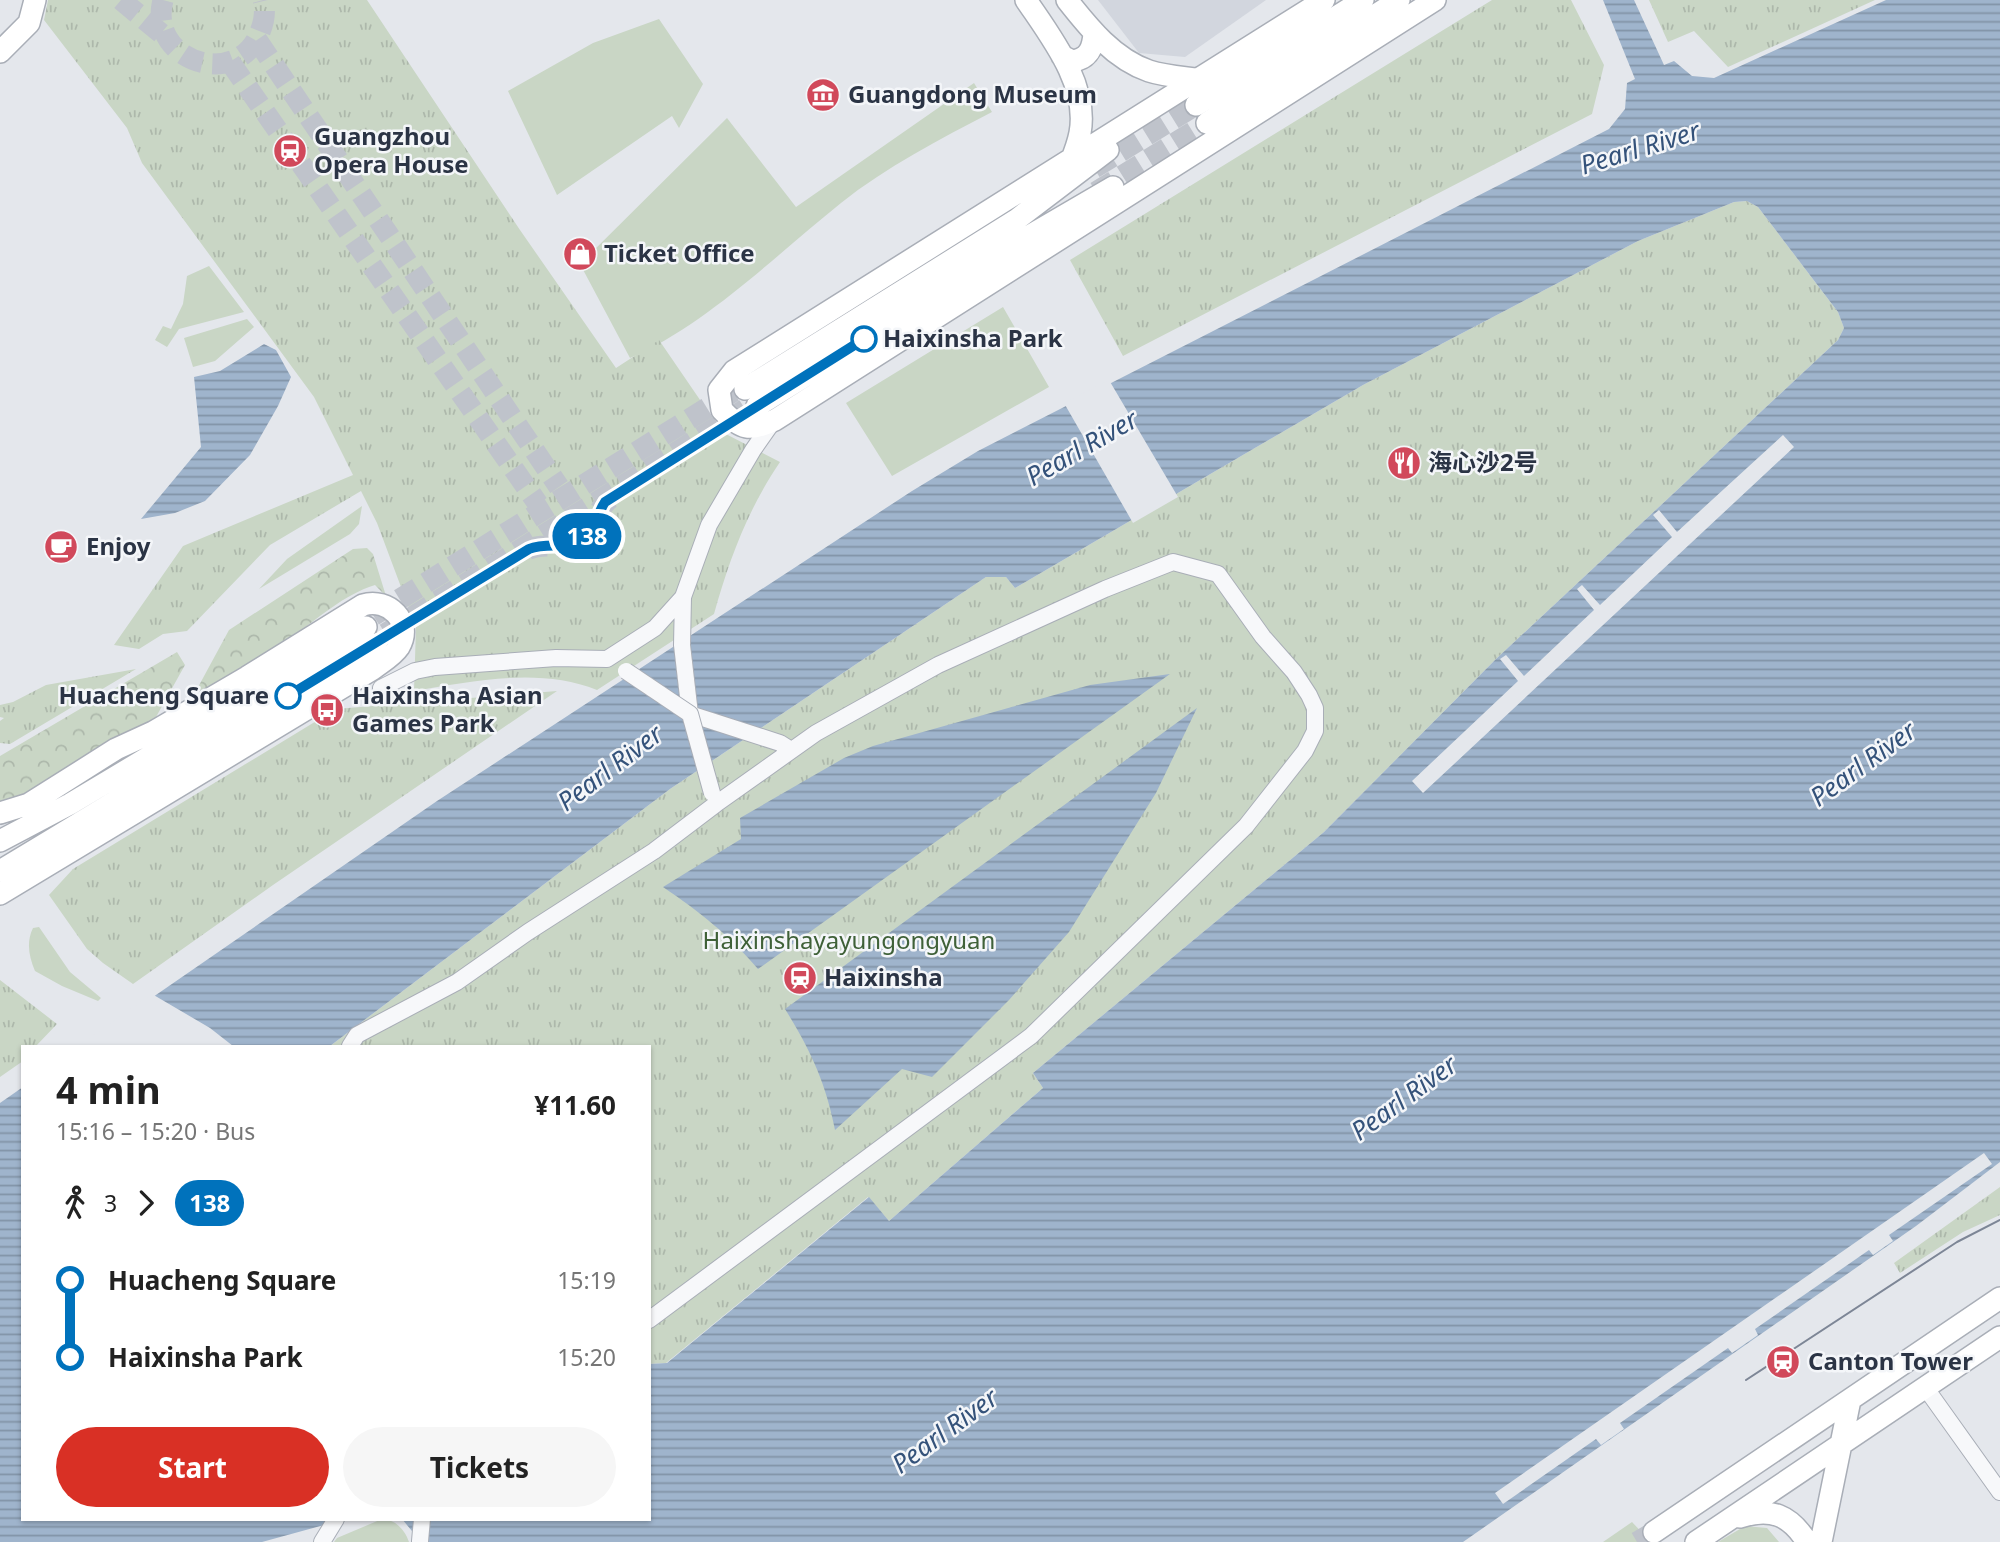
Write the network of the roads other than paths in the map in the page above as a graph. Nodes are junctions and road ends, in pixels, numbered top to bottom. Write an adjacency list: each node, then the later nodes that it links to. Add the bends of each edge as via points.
1 (35, 0): 9 (main road, via 29,23)
2 (1026, 0): 10 (main road)
3 (1067, 0): 8 (main road)
4 (1324, 0): 11 (main road)
5 (1363, 0): 13 (main road)
6 (1399, 0): 13 (main road)
7 (1435, 0): 13 (main road)
8 (1094, 33): 10 (main road, via 1085,57 1072,61); 11 (main road, via 1147,70)
9 (0, 52)
10 (1062, 56): 14 (main road, via 1072,76 1080,115 1081,132)
11 (1197, 79): 12 (main road)
12 (1150, 110): 14 (main road); 15 (main road)
13 (1206, 122): 15 (main road, via 1130,177 751,398); 16 (main road)
14 (1071, 161): 15 (main road); 16 (main road, via 747,363 724,382 719,399 731,419 750,428)
15 (1060, 188)
16 (775, 420): 17 (street, via 709,525)
17 (683, 597): 18 (street, via 655,628); 20 (street)
18 (607, 659): 19 (street, via 556,657 435,667 415,671); 20 (street, bridge)
19 (381, 688)
20 (690, 714): 21 (street); 22 (street, bridge)
21 (786, 746): 22 (street); 31 (street, via 938,664 1173,562 1218,574 1294,672 1315,708 1315,732 1305,751 1246,826 1031,1036)
22 (714, 799): 29 (street, via 654,851 457,982 357,1035)
23 (0, 813): 27 (main road, via 29,804 363,605 381,603 396,612 403,628 400,644 373,669)
24 (44, 819): 25 (main road); 26 (main road); 27 (main road, via 371,635)
25 (0, 824)
26 (0, 841)
27 (60, 846): 28 (main road); 28 (main road)
28 (2, 882)
29 (351, 1045)
30 (2000, 1298): 34 (main road)
31 (651, 1319)
32 (2000, 1337): 33 (main road)
33 (1925, 1387): 35 (main road); 37 (street)
34 (1850, 1400): 35 (main road); 36 (main road); 40 (main road)
35 (1857, 1434): 36 (main road); 45 (main road)
36 (1839, 1447): 39 (main road); 44 (main road)
37 (2000, 1492)
38 (422, 1521): 41 (street)
39 (1725, 1522): 42 (main road); 43 (main road, via 1768,1512 1783,1517)
40 (1654, 1532)
41 (420, 1541)
42 (1696, 1542)
43 (1807, 1542)
44 (1821, 1542)
45 (1835, 1542)

